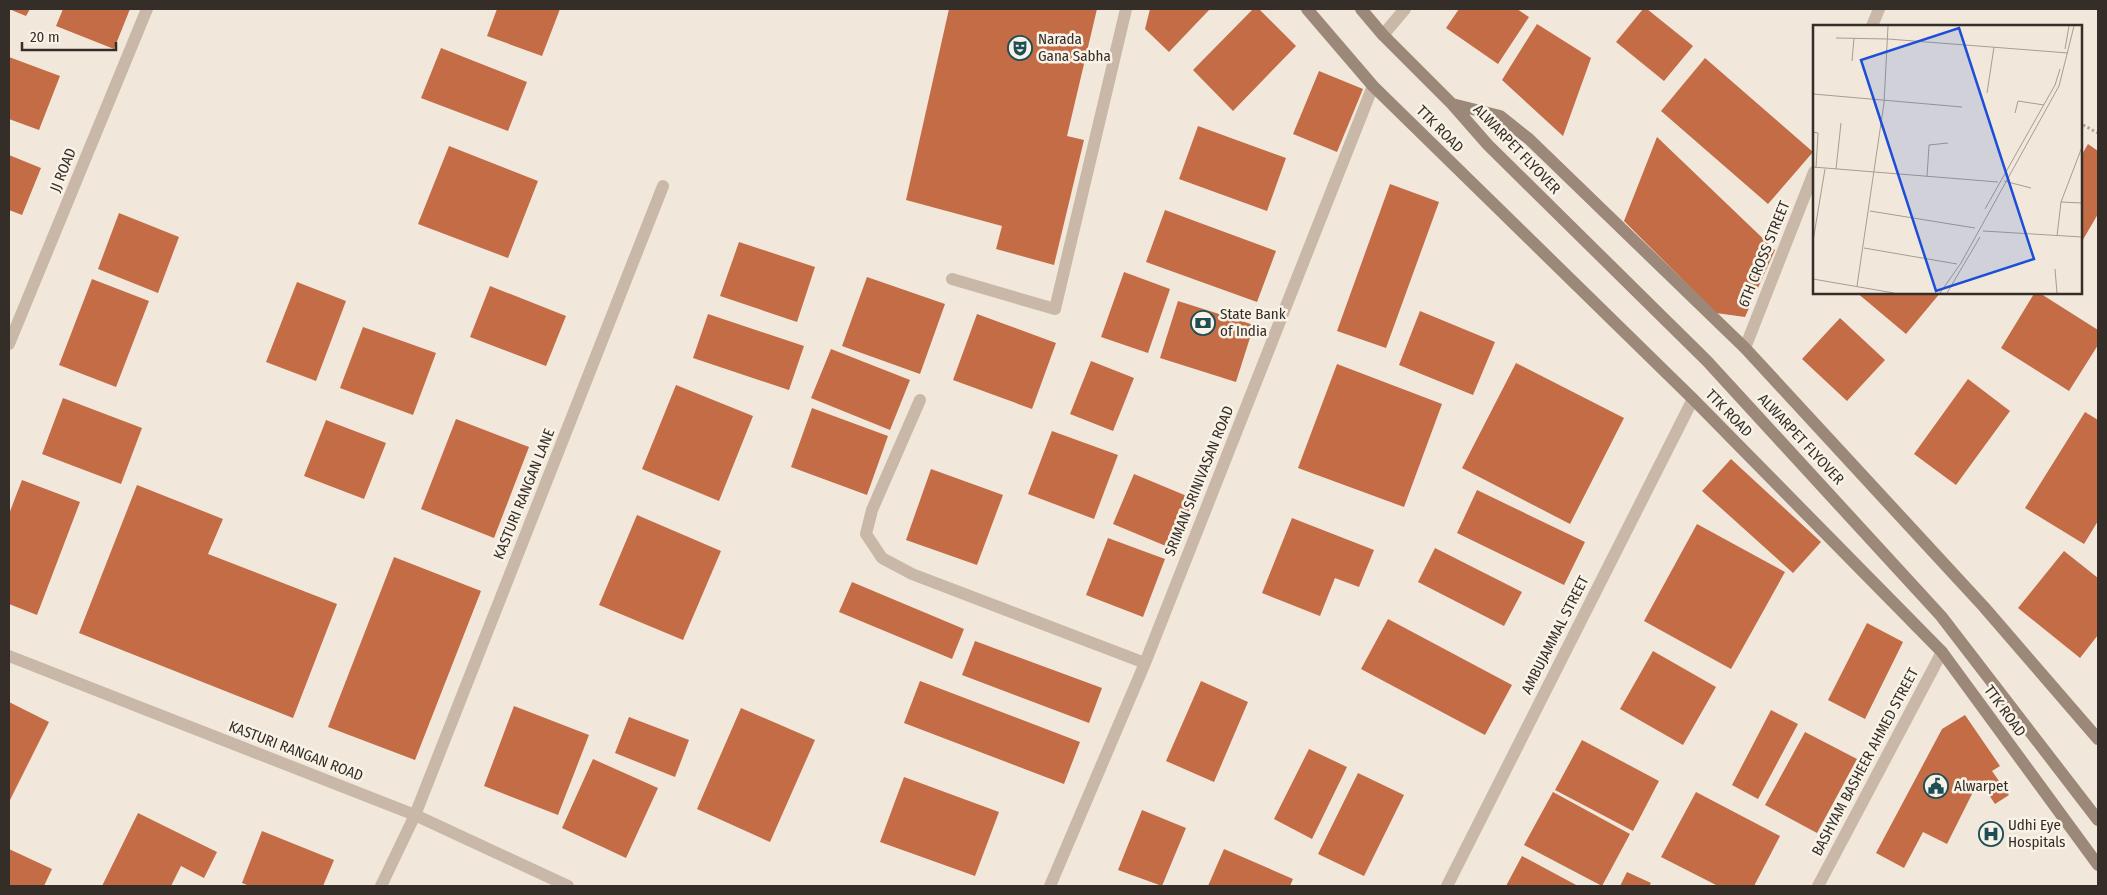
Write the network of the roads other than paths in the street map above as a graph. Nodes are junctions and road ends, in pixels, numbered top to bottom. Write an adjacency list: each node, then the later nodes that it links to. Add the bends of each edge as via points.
1 (148, 9): 14 (street, JJ ROAD)
2 (1126, 9): 13 (street, via 1055,309)
3 (1307, 9): 9 (main road, TTK ROAD)
4 (1361, 9): 8 (main road, TTK ROAD)
5 (1405, 9): 8 (street)
6 (1879, 9): 7 (street)
7 (1872, 25)
8 (1383, 35): 10 (main road, TTK ROAD)
9 (1373, 86): 16 (main road, TTK ROAD); 20 (street, SRIMAN SRINIVASAN ROAD)
10 (1452, 104): 15 (main road, via 1500,116 1529,139); 23 (main road, ALWARPET FLYOVER, via 1488,145 1707,361 1941,616)
11 (1813, 175): 15 (street, 6TH CROSS STREET)
12 (663, 186): 22 (street, KASTURI RANGAN LANE)
13 (952, 279)
14 (9, 344)
15 (1745, 348): 21 (main road, via 1977,600)
16 (1693, 399): 18 (main road, TTK ROAD); 28 (street, AMBUJAMMAL STREET)
17 (920, 400): 20 (street, via 872,510 866,534 882,558 912,574)
18 (1942, 652): 24 (main road, TTK ROAD); 29 (street, BASHYAM BASHEER AHMED STREET)
19 (9, 656): 22 (street, KASTURI RANGAN ROAD)
20 (1144, 663): 27 (street, SRIMAN SRINIVASAN ROAD)
21 (2098, 740)
22 (415, 815): 25 (street, KASTURI RANGAN LANE); 26 (street, KASTURI RANGAN ROAD)
23 (2098, 820)
24 (2098, 865)
25 (382, 886)
26 (568, 886)
27 (1050, 886)
28 (1447, 886)
29 (1818, 886)

